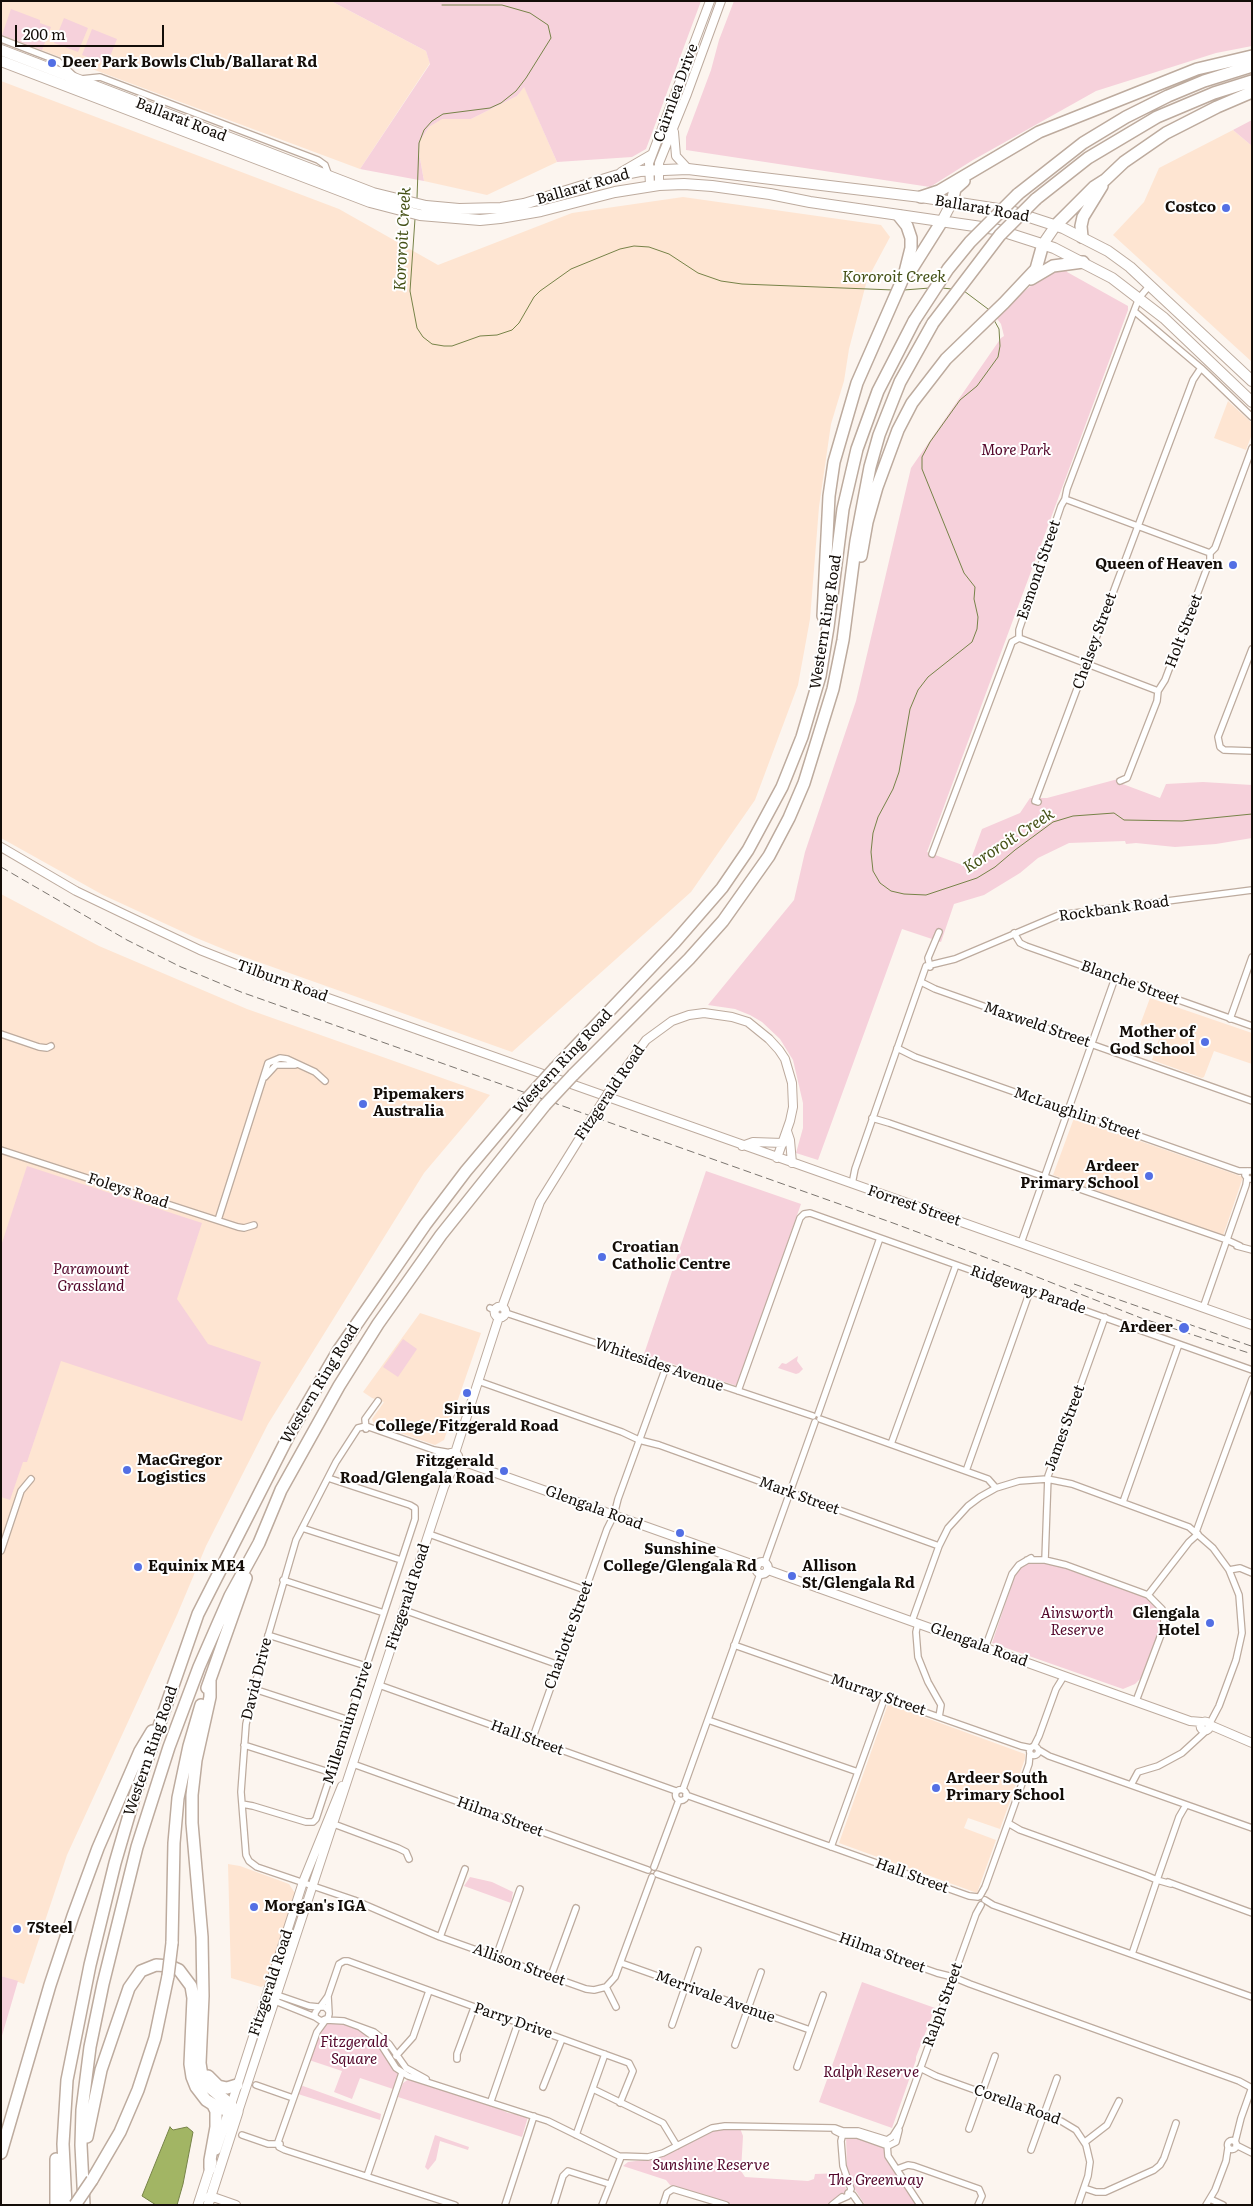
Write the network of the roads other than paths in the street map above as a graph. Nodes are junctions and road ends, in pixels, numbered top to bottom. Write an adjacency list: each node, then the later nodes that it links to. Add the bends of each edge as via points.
1 (710, 1): 16 (street, Cairnlea Drive)
2 (721, 1): 15 (street, Cairnlea Drive)
3 (1, 39): 12 (street, via 58,61)
4 (1, 50): 6 (highway, Ballarat Road)
5 (1252, 56): 17 (highway, via 1197,69 1082,114 1039,132)
6 (21, 57): 9 (highway); 10 (highway, Ballarat Road)
7 (1, 61): 9 (highway, Ballarat Road)
8 (1252, 66): 54 (highway, Western Ring Road, bridge, via 1177,92 1083,143 1018,194 970,242 943,276 893,358 857,448 843,509)
9 (20, 68): 11 (highway, Ballarat Road)
10 (51, 69): 11 (highway); 12 (highway, Ballarat Road)
11 (47, 79): 26 (highway, Ballarat Road, via 287,172)
12 (78, 80): 26 (highway, Ballarat Road, via 329,176)
13 (1252, 81): 51 (highway, Western Ring Road, bridge, via 1157,117 1088,158 1036,199 1000,235 934,323 900,382 879,435 856,542)
14 (1252, 92): 21 (highway, via 1216,106 1166,133 1124,162)
15 (674, 127): 18 (street, via 675,152 679,162); 19 (street, Cairnlea Drive)
16 (653, 153): 19 (street, Cairnlea Drive); 20 (street)
17 (981, 167): 23 (highway); 25 (highway, via 955,189)
18 (688, 169): 19 (highway, Ballarat Road); 23 (highway, Ballarat Road)
19 (654, 171): 20 (highway, Ballarat Road); 22 (street, Cairnlea Drive)
20 (615, 176): 24 (highway, Ballarat Road)
21 (1105, 180): 31 (highway); 32 (highway, via 1086,211 1081,226)
22 (655, 185): 27 (highway, Ballarat Road); 29 (highway, Ballarat Road, via 721,187)
23 (922, 197): 25 (highway, Ballarat Road)
24 (537, 200): 27 (highway); 28 (highway, Ballarat Road, via 477,210)
25 (952, 202): 30 (highway); 31 (highway, Ballarat Road, via 1011,211)
26 (392, 204): 28 (highway, Ballarat Road)
27 (541, 211): 28 (highway, Ballarat Road, via 480,220)
28 (438, 212)
29 (899, 216): 30 (highway, Ballarat Road); 35 (highway, via 911,238)
30 (942, 221): 33 (highway, Ballarat Road, via 994,230); 35 (highway)
31 (1056, 226): 32 (highway, Ballarat Road); 33 (highway)
32 (1082, 237): 36 (highway, Ballarat Road, via 1108,251)
33 (1043, 244): 34 (highway, Ballarat Road); 37 (highway, via 1036,269)
34 (1083, 262): 37 (highway, via 1053,266); 38 (highway, Ballarat Road)
35 (904, 276): 54 (highway, via 857,383 834,462 829,496)
36 (1150, 285): 38 (street, Esmond Street); 40 (highway, Ballarat Road)
37 (1016, 290): 51 (highway, via 930,378 898,430 877,487)
38 (1139, 298): 39 (street, Esmond Street); 44 (highway, Ballarat Road)
39 (1134, 311): 41 (street); 47 (street, Esmond Street)
40 (1232, 362): 42 (highway); 43 (highway, Ballarat Road)
41 (1201, 368): 45 (street); 48 (street, Chelsey Street, via 1193,380)
42 (1252, 375)
43 (1252, 380)
44 (1252, 402)
45 (1252, 417)
46 (1252, 448): 49 (street, Holt Street, via 1215,548)
47 (1065, 499): 48 (street); 50 (street, Esmond Street, via 1019,630)
48 (1138, 526): 49 (street); 53 (street, Chelsey Street)
49 (1210, 553): 55 (street, Holt Street, via 1165,680)
50 (1019, 638): 53 (street); 60 (street, Esmond Street, via 1012,642)
51 (842, 640): 75 (highway, Western Ring Road, via 832,689 804,783 769,856 723,921)
52 (1252, 649): 56 (street, via 1218,737 1220,747 1230,751)
53 (1086, 664): 55 (street); 58 (street, Chelsey Street, via 1035,801)
54 (820, 676): 149 (highway, Western Ring Road, bridge, via 792,763 748,850 700,915 555,1068 466,1171 362,1315 306,1405 246,1518 198,1614)
55 (1158, 691): 57 (street, Holt Street, via 1128,778)
56 (1252, 751)
57 (1120, 781)
58 (1038, 802)
59 (1, 847): 75 (street, Tilburn Road, via 76,891 200,950 266,976)
60 (932, 854)
61 (1252, 890): 63 (street, Rockbank Road, via 1059,915)
62 (939, 932): 65 (street, via 928,958)
63 (1014, 934): 65 (street, Rockbank Road, via 944,965); 66 (street, Blanche Street, via 1026,946)
64 (1252, 957): 68 (street)
65 (929, 965): 67 (street)
66 (1115, 978): 68 (street, Blanche Street); 71 (street)
67 (920, 983): 71 (street, Maxweld Street); 73 (street)
68 (1230, 1019): 69 (street, Blanche Street)
69 (1252, 1026)
70 (1, 1034): 72 (street, via 39,1047)
71 (1092, 1044): 76 (street, Maxweld Street); 77 (street)
72 (51, 1046)
73 (896, 1050): 77 (street, McLaughlin Street); 78 (street)
74 (325, 1081): 88 (street, via 315,1072 282,1064 276,1065 265,1077)
75 (574, 1081): 81 (street, Forrest Street); 124 (highway, Western Ring Road, bridge, via 545,1105 463,1206 378,1324 308,1440)
76 (1252, 1101)
77 (1068, 1110): 85 (street, McLaughlin Street); 86 (street)
78 (873, 1117): 86 (street); 87 (street)
79 (787, 1131): 80 (street, Fitzgerald Road); 84 (street); 97 (street, Fitzgerald Road, bridge, via 793,1107 792,1083 785,1060 770,1039 748,1022 704,1013 688,1015 666,1025 646,1040 612,1087 540,1202)
80 (783, 1143): 81 (street, via 753,1142); 83 (street, Fitzgerald Road)
81 (742, 1146): 83 (street, Forrest Street)
82 (1, 1150): 88 (street, Foleys Road)
83 (777, 1158): 84 (street, Forrest Street)
84 (792, 1163): 87 (street, Forrest Street)
85 (1249, 1175): 91 (street)
86 (1044, 1178): 91 (street); 92 (street)
87 (849, 1183): 92 (street, Forrest Street)
88 (218, 1220): 89 (street, Foleys Road, via 244,1228)
89 (254, 1225)
90 (880, 1238): 94 (street, Ridgeway Parade); 105 (street, Ridgeway Parade, via 804,1214); 107 (street)
91 (1226, 1242): 93 (street); 96 (street)
92 (1021, 1244): 96 (street, Forrest Street)
93 (1252, 1250)
94 (956, 1265): 95 (street, Ridgeway Parade); 110 (street)
95 (1030, 1291): 98 (street, Ridgeway Parade); 112 (street)
96 (1203, 1308): 99 (street, Forrest Street)
97 (498, 1311): 101 (street, Whitesides Avenue); 104 (street, Fitzgerald Road)
98 (1105, 1317): 100 (street, Ridgeway Parade); 115 (street, James Street)
99 (1252, 1325)
100 (1180, 1344): 102 (street, Ridgeway Parade); 118 (street)
101 (666, 1367): 105 (street, Whitesides Avenue); 109 (street, Charlotte Street)
102 (1252, 1370)
103 (1252, 1379): 121 (street)
104 (478, 1381): 109 (street, Mark Street); 111 (street, Fitzgerald Road)
105 (738, 1391): 107 (street, Whitesides Avenue)
106 (378, 1401): 108 (street, via 368,1416)
107 (816, 1418): 110 (street, Whitesides Avenue); 117 (street)
108 (366, 1427): 111 (street); 113 (street, David Drive, via 353,1436)
109 (639, 1438): 117 (street, Mark Street); 119 (street, Charlotte Street)
110 (891, 1444): 112 (street, Whitesides Avenue)
111 (453, 1458): 119 (street, Glengala Road); 122 (street, Fitzgerald Road)
112 (966, 1471): 116 (street, Whitesides Avenue, via 988,1479)
113 (328, 1478): 120 (street, David Drive); 128 (street, Millennium Drive, via 415,1508 415,1519)
114 (31, 1479): 123 (street, via 21,1491)
115 (1047, 1479): 116 (street, via 1019,1481); 118 (street); 127 (street, James Street)
116 (996, 1488): 125 (street, via 958,1515)
117 (790, 1492): 125 (street, Mark Street); 129 (street)
118 (1123, 1502): 121 (street)
119 (612, 1514): 129 (street, Glengala Road, via 757,1566 760,1562); 133 (street, Charlotte Street)
120 (302, 1528): 128 (street); 132 (street, David Drive)
121 (1196, 1531): 131 (street, via 1218,1553); 134 (street)
122 (428, 1534): 133 (street); 135 (street, Fitzgerald Road)
123 (3, 1541): 126 (street)
124 (259, 1543): 144 (highway); 261 (highway, Western Ring Road, via 230,1596 199,1667 137,1847 90,2047 80,2145)
125 (939, 1546): 137 (street)
126 (1, 1551)
127 (1045, 1558): 134 (street); 140 (street, via 1027,1560 1012,1574)
128 (401, 1560): 136 (street, Millennium Drive)
129 (764, 1569): 137 (street, Glengala Road); 139 (street)
130 (1250, 1572): 131 (street)
131 (1231, 1573): 153 (street, via 1241,1602 1242,1633 1236,1660 1215,1714)
132 (283, 1580): 136 (street); 138 (street, David Drive)
133 (585, 1590): 141 (street, Charlotte Street)
134 (1148, 1595): 148 (street, via 1162,1608 1164,1620)
135 (404, 1610): 141 (street); 145 (street, Fitzgerald Road)
136 (384, 1614): 142 (street, Millennium Drive)
137 (915, 1622): 140 (street, Glengala Road); 150 (street, via 918,1657 940,1702)
138 (268, 1634): 142 (street); 146 (street, David Drive)
139 (734, 1645): 147 (street, Murray Street); 152 (street)
140 (986, 1648): 143 (street, Glengala Road)
141 (559, 1665): 154 (street, Charlotte Street)
142 (366, 1666): 151 (street, Millennium Drive)
143 (1061, 1675): 148 (street, Glengala Road); 157 (street)
144 (210, 1680): 213 (highway, via 192,1795 201,1921); 261 (highway, bridge, via 189,1746 178,1798 172,1943 158,2029 120,2132)
145 (379, 1685): 154 (street, Hall Street); 158 (street, Fitzgerald Road)
146 (254, 1689): 151 (street); 156 (street, David Drive)
147 (885, 1697): 150 (street, Murray Street); 159 (street)
148 (1136, 1701): 153 (street, Glengala Road)
149 (162, 1715): 227 (highway, Western Ring Road, via 110,1882); 256 (highway, via 140,1751 73,1916)
150 (937, 1716): 157 (street, Murray Street)
151 (349, 1720): 160 (street, Millennium Drive)
152 (708, 1720): 159 (street); 162 (street)
153 (1205, 1726): 155 (street, Glengala Road); 161 (street, via 1188,1749 1138,1772)
154 (532, 1740): 162 (street, Hall Street)
155 (1252, 1743)
156 (244, 1745): 160 (street); 165 (street, David Drive)
157 (1034, 1751): 161 (street, Murray Street); 168 (street, Ralph Street)
158 (353, 1764): 167 (street, Fitzgerald Road); 171 (street, Fitzgerald Road); 176 (street, Hilma Street)
159 (858, 1772): 173 (street)
160 (332, 1773): 165 (street, Millennium Drive, via 313,1822)
161 (1131, 1786): 166 (street, Murray Street)
162 (679, 1790): 163 (street); 164 (street, via 675,1796)
163 (686, 1795): 164 (street); 173 (street, Hall Street)
164 (679, 1800): 176 (street)
165 (242, 1804): 178 (street, David Drive, via 249,1861 256,1867)
166 (1184, 1804): 170 (street, Murray Street); 177 (street)
167 (335, 1823): 169 (street); 171 (street, via 328,1824); 172 (street, Fitzgerald Road)
168 (1008, 1826): 177 (street); 181 (street, Ralph Street)
169 (345, 1828): 172 (street); 174 (street, via 398,1848)
170 (1252, 1828)
171 (323, 1831): 178 (street, Fitzgerald Road)
172 (332, 1832): 179 (street, Fitzgerald Road)
173 (831, 1847): 181 (street, Hall Street)
174 (409, 1858)
175 (465, 1869): 184 (street)
176 (653, 1872): 188 (street); 191 (street, Hilma Street)
177 (1157, 1879): 183 (street); 186 (street)
178 (303, 1882): 179 (street, David Drive); 195 (street, Fitzgerald Road)
179 (317, 1886): 184 (street, Allison Street); 199 (street, Fitzgerald Road)
180 (520, 1889): 187 (street)
181 (981, 1900): 186 (street, Hall Street); 191 (street, Ralph Street)
182 (576, 1908): 190 (street)
183 (1252, 1913)
184 (440, 1937): 187 (street, Allison Street)
185 (698, 1950): 192 (street)
186 (1131, 1954): 198 (street, Hall Street)
187 (496, 1957): 190 (street, Allison Street)
188 (621, 1963): 192 (street, Merrivale Avenue); 193 (street)
189 (761, 1972): 203 (street)
190 (551, 1976): 193 (street, Allison Street, via 586,1989)
191 (953, 1978): 224 (street, Ralph Street); 228 (street, Hilma Street)
192 (686, 1986): 203 (street, Merrivale Avenue); 209 (street)
193 (606, 1987): 201 (street)
194 (430, 1991): 197 (street, Parry Drive, via 354,1964 342,1963); 202 (street, Parry Drive); 215 (street, via 414,2033)
195 (267, 1994): 199 (street); 230 (street, Fitzgerald Road)
196 (823, 1995): 211 (street)
197 (328, 1996): 200 (street); 204 (street)
198 (1252, 1997)
199 (276, 1998): 200 (street); 205 (street); 241 (street, Fitzgerald Road)
200 (319, 2007): 204 (street); 205 (street)
201 (616, 2007)
202 (474, 2008): 208 (street, Parry Drive); 222 (street)
203 (748, 2008): 211 (street, Merrivale Avenue); 216 (street)
204 (329, 2011): 206 (street); 207 (street)
205 (316, 2018): 206 (street); 212 (street)
206 (325, 2020): 207 (street); 212 (street)
207 (344, 2021): 210 (street)
208 (518, 2023): 214 (street, Parry Drive); 237 (street)
209 (672, 2025)
210 (360, 2027): 217 (street, via 379,2034); 219 (street, via 378,2040)
211 (810, 2030): 223 (street)
212 (316, 2032): 236 (street)
213 (201, 2037): 230 (highway, via 205,2066 211,2081 223,2088); 241 (highway, via 202,2076 212,2091)
214 (562, 2039): 218 (street, Parry Drive); 232 (street)
215 (406, 2044): 217 (street); 220 (street)
216 (735, 2046)
217 (392, 2050): 219 (street); 220 (street)
218 (605, 2054): 234 (street); 239 (street, Parry Drive, via 629,2063 633,2068)
219 (388, 2055): 225 (street, via 393,2064)
220 (396, 2056): 225 (street)
221 (995, 2056): 235 (street)
222 (457, 2059)
223 (797, 2066)
224 (920, 2070): 235 (street, Corella Road); 251 (street, Ralph Street, via 900,2125)
225 (404, 2072): 237 (street); 260 (street)
226 (1057, 2078): 242 (street)
227 (67, 2080): 270 (highway, via 56,2144); 271 (highway, Western Ring Road, via 63,2144)
228 (1238, 2080): 229 (street, Hilma Street); 233 (street, Hilma Street)
229 (1252, 2083)
230 (237, 2085): 241 (street, Fitzgerald Road)
231 (256, 2086): 236 (street)
232 (543, 2087)
233 (1252, 2087): 253 (street)
234 (593, 2090): 239 (street); 248 (street)
235 (982, 2092): 242 (street, Corella Road); 245 (street)
236 (293, 2098): 250 (street)
237 (491, 2101): 243 (street)
238 (1119, 2101): 249 (street, via 1107,2124)
239 (620, 2103): 252 (street, via 663,2123)
240 (213, 2105): 241 (highway); 258 (highway, via 216,2127); 261 (highway, via 196,2087 191,2070 191,1986 184,1974 174,1968 161,1965 145,1968 130,1988 101,2070 87,2139)
241 (232, 2109): 258 (main road, Fitzgerald Road); 267 (main road, Fitzgerald Road)
242 (1044, 2115): 249 (street, Corella Road, via 1069,2124); 254 (street)
243 (534, 2116): 248 (street); 276 (street)
244 (1176, 2123): 263 (street, via 1164,2158 1154,2170 1105,2192)
245 (969, 2129)
246 (843, 2134): 251 (street, via 854,2130); 252 (street, via 828,2129 719,2127); 264 (street)
247 (242, 2135): 250 (street, via 268,2144)
248 (576, 2135): 257 (street)
249 (1085, 2142): 263 (street, via 1090,2162)
250 (280, 2144): 260 (street, via 291,2151)
251 (888, 2145): 259 (street)
252 (676, 2146): 257 (street, via 652,2156)
253 (1233, 2146): 255 (street); 265 (street)
254 (1031, 2150)
255 (1249, 2152)
256 (1, 2153)
257 (621, 2157): 262 (street)
258 (210, 2168): 266 (main road, Fitzgerald Road)
259 (899, 2171): 269 (street, via 908,2165 917,2167 981,2190); 282 (street)
260 (367, 2176): 275 (street)
261 (88, 2181): 272 (highway, bridge); 273 (highway, Western Ring Road)
262 (609, 2184): 277 (street, via 566,2173); 278 (street)
263 (1084, 2188): 283 (street)
264 (848, 2194): 268 (street); 281 (street)
265 (1210, 2199): 284 (street); 285 (street)
266 (199, 2201): 267 (street)
267 (210, 2202): 274 (street)
268 (859, 2204)
269 (978, 2204)
270 (56, 2205)
271 (66, 2205)
272 (75, 2205)
273 (84, 2205)
274 (236, 2205)
275 (455, 2205)
276 (505, 2205)
277 (554, 2205)
278 (602, 2205)
279 (663, 2205): 280 (street, via 667,2193 673,2189)
280 (725, 2205)
281 (832, 2205)
282 (920, 2205)
283 (1078, 2205)
284 (1206, 2205)
285 (1223, 2205)

